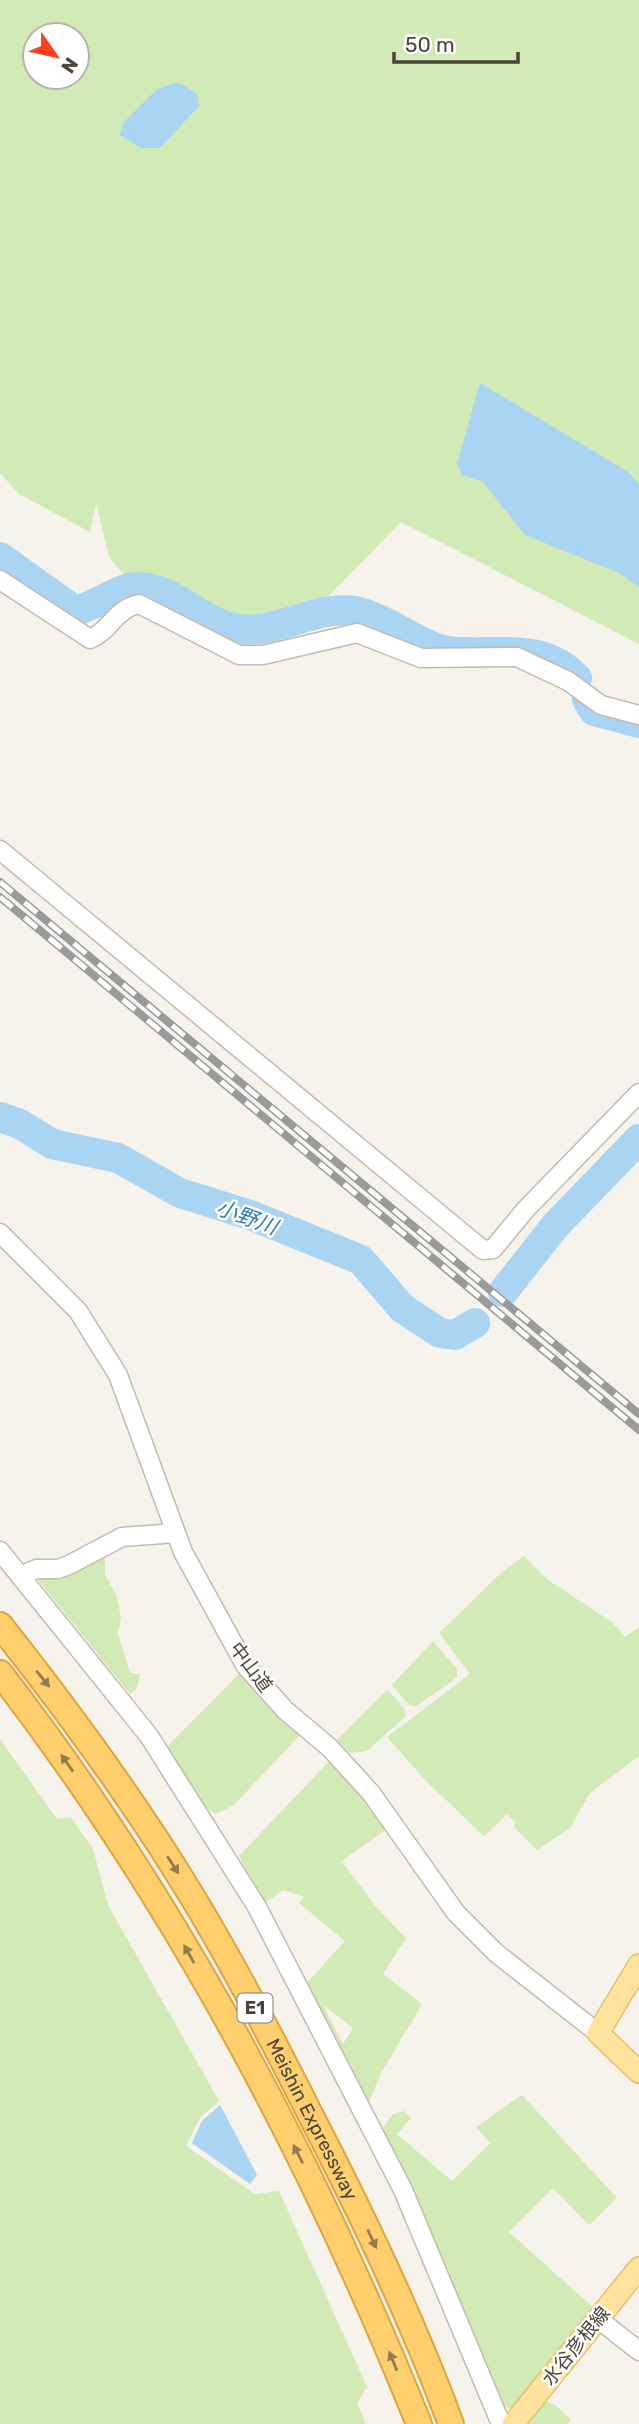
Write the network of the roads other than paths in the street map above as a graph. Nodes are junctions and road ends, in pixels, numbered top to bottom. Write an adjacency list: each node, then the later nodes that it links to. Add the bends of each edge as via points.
1 (0, 580): 2 (street, via 90,639 122,610 139,604 239,655 263,655 357,633 421,658 517,656 568,681 601,705)
2 (639, 715)
3 (0, 850): 4 (street, via 483,1250 493,1250 526,1209)
4 (639, 1093)
5 (0, 1233): 6 (street, 中山道, via 78,1311 118,1375)
6 (176, 1533): 8 (street, via 122,1537 69,1565); 12 (street, 中山道, via 245,1665 371,1793 456,1913 496,1953)
7 (0, 1551): 8 (street)
8 (20, 1576): 19 (street, via 149,1736 257,1907 403,2190)
9 (0, 1625): 18 (highway, Meishin Expressway / E1, one-way to 18, via 131,1801 238,1975 354,2198)
10 (0, 1673): 17 (highway, Meishin Expressway / E1, one-way to 10, via 327,2210 215,2001 105,1818)
11 (639, 1965): 12 (main road)
12 (598, 2033): 13 (main road)
13 (639, 2072)
14 (639, 2268): 15 (main road, 水谷彦根線)
15 (597, 2318): 16 (street); 20 (main road, 水谷彦根線)
16 (639, 2351)
17 (419, 2424)
18 (451, 2424)
19 (501, 2424)
20 (513, 2424)

